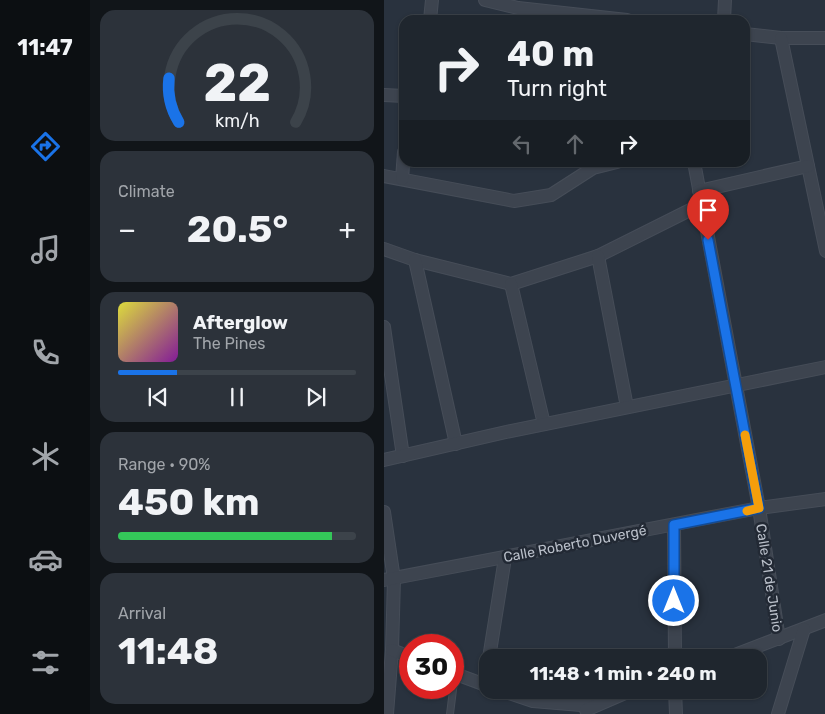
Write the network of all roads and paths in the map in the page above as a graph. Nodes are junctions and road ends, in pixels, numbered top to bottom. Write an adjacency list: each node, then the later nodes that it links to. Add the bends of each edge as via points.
1 (432, 0): 4 (street)
2 (485, 0): 5 (street, via 518,8)
3 (725, 0): 6 (street)
4 (430, 15)
5 (582, 15)
6 (724, 15)
7 (750, 35): 8 (street)
8 (781, 38): 9 (street); 12 (street)
9 (825, 38)
10 (384, 95): 11 (street)
11 (399, 96)
12 (808, 166): 18 (street); 20 (street)
13 (403, 167): 17 (street)
14 (588, 167): 17 (street, via 550,196 514,202)
15 (695, 167): 18 (street, Calle 21 de Junio)
16 (384, 176): 17 (street)
17 (402, 179)
18 (701, 197): 21 (street); 27 (street, Calle 21 de Junio)
19 (384, 249): 22 (street)
20 (825, 251)
21 (598, 256): 23 (street); 28 (street)
22 (415, 260): 23 (street); 30 (street)
23 (512, 284): 29 (street)
24 (384, 327): 26 (street)
25 (825, 367): 27 (street)
26 (387, 374): 31 (street)
27 (736, 384): 28 (street); 34 (street, Calle 21 de Junio)
28 (627, 407): 29 (street)
29 (544, 424): 30 (street)
30 (456, 444): 31 (street)
31 (403, 456): 32 (street)
32 (384, 460)
33 (825, 499): 34 (street, Calle Roberto Duvergé)
34 (759, 508): 36 (street, Calle Roberto Duvergé); 41 (street, Calle 21 de Junio)
35 (384, 512): 38 (street)
36 (674, 525): 37 (street, Calle Roberto Duvergé); 43 (street)
37 (506, 558): 38 (street, Calle Roberto Duvergé); 42 (street)
38 (389, 580): 45 (street)
39 (825, 620): 40 (street)
40 (804, 629): 41 (street); 58 (street, Calle 21 de Junio)
41 (779, 639): 44 (street)
42 (491, 649)
43 (675, 649)
44 (751, 649)
45 (392, 650): 46 (street); 54 (street)
46 (399, 653)
47 (464, 677): 48 (street)
48 (479, 682)
49 (451, 699): 55 (lane)
50 (526, 699): 53 (street)
51 (611, 699): 53 (street)
52 (675, 699): 57 (street)
53 (594, 706): 56 (street)
54 (386, 714)
55 (450, 714)
56 (578, 714)
57 (676, 714)
58 (778, 714)

